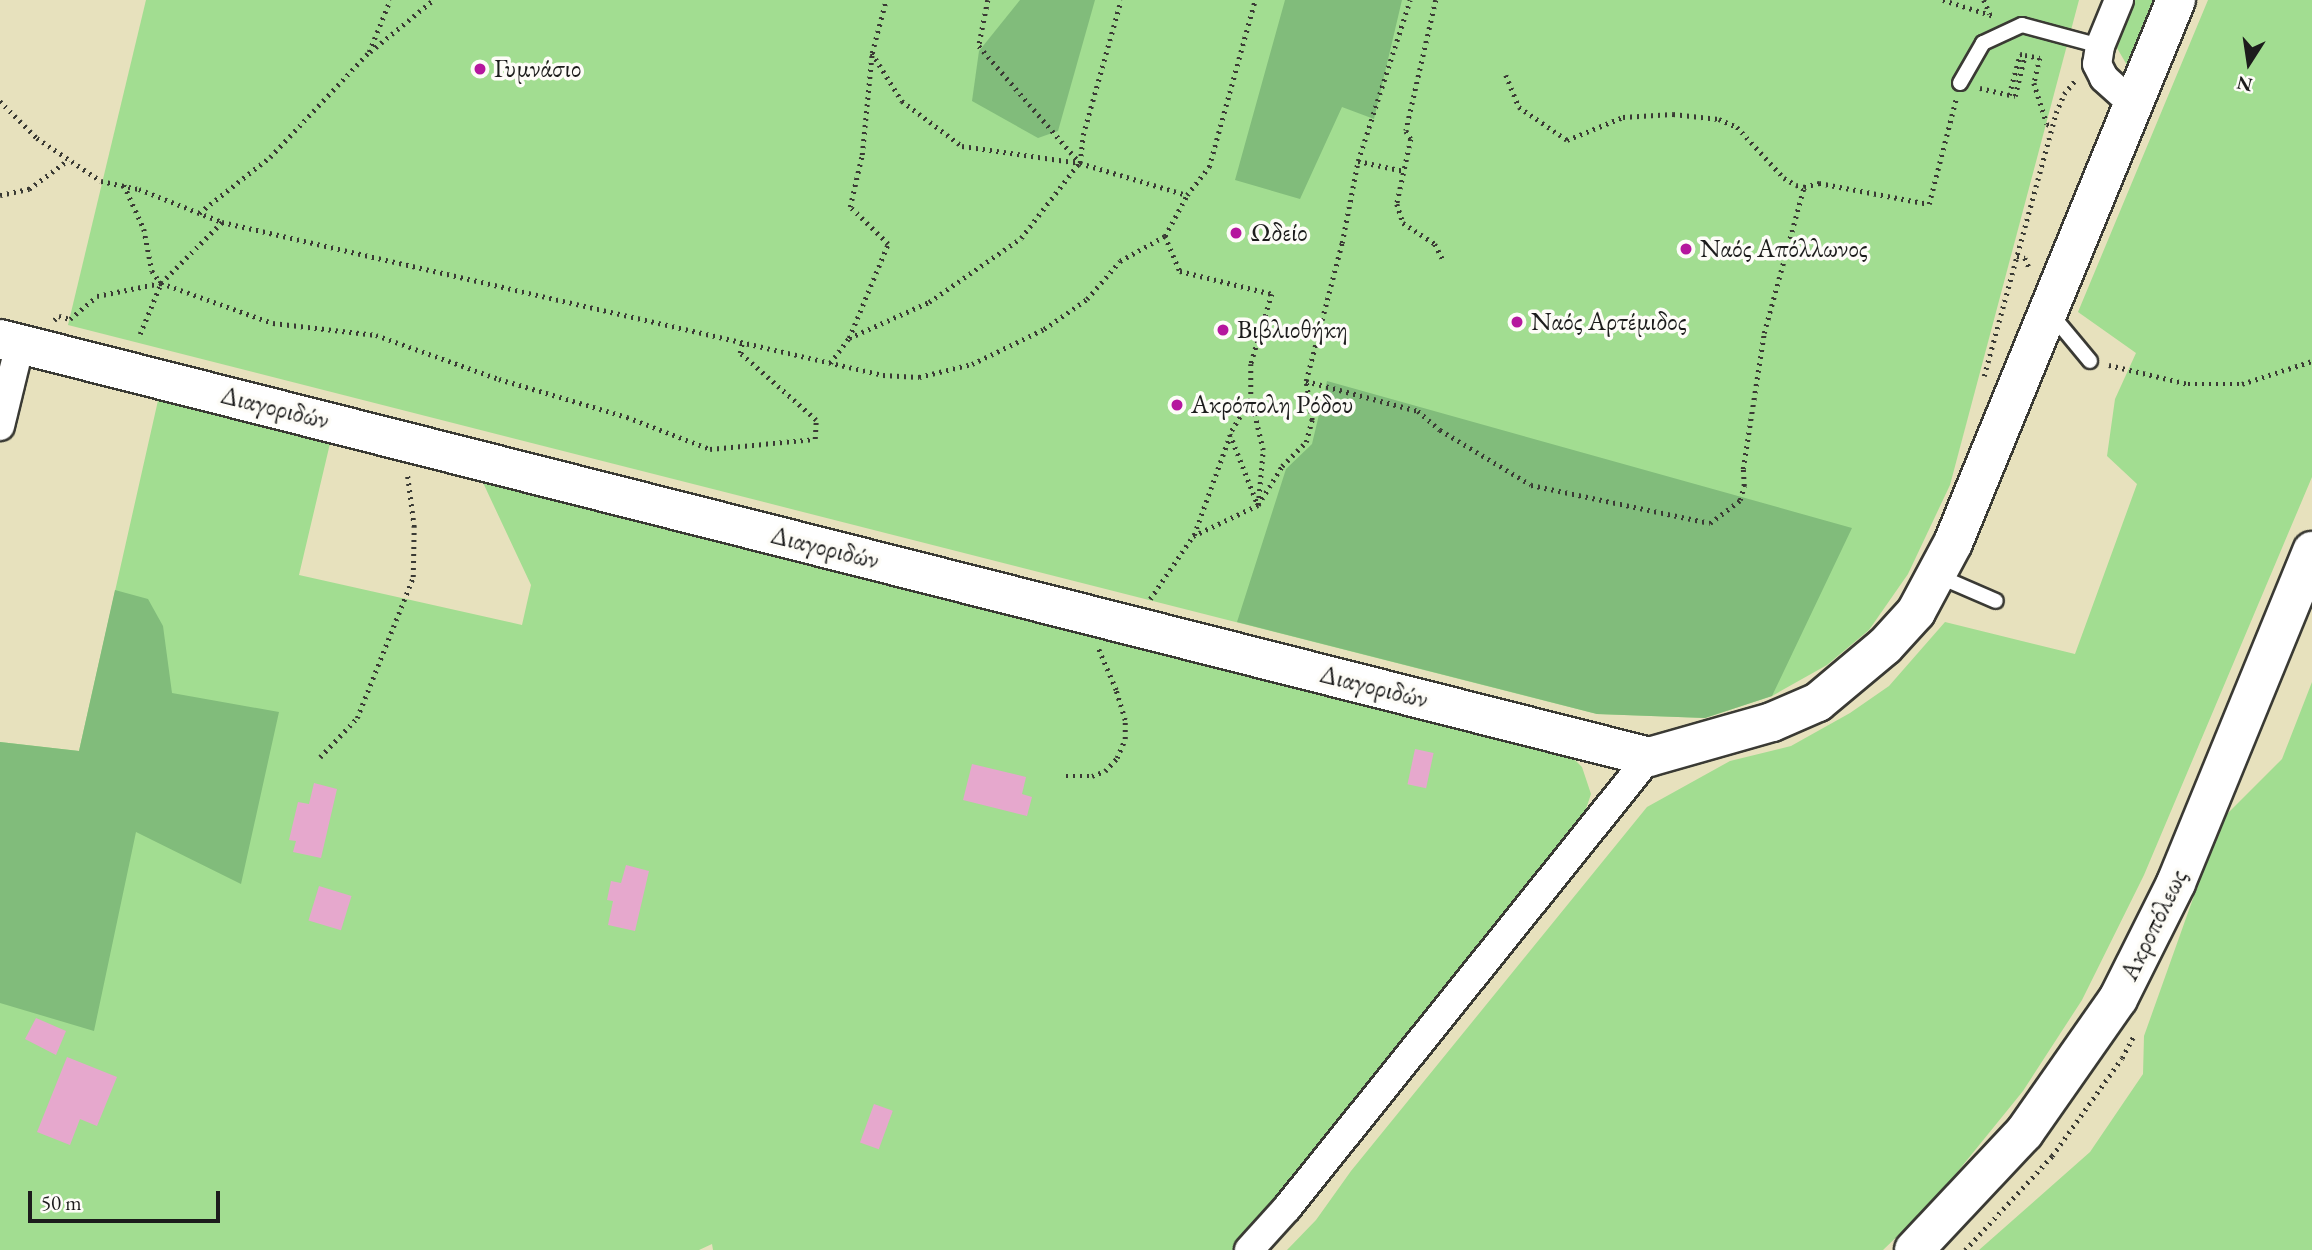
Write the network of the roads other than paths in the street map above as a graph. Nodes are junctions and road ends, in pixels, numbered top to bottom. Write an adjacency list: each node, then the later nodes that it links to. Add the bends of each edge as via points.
1 (2119, 0): 3 (street)
2 (2176, 0): 5 (street)
3 (2099, 46): 4 (lane, via 2022,25 1983,43); 5 (street, via 2097,64 2104,78)
4 (1960, 83)
5 (2133, 104): 6 (street)
6 (2050, 312): 8 (lane); 11 (street)
7 (10, 341): 9 (street); 13 (street, Διαγοριδών)
8 (2090, 361)
9 (0, 426)
10 (2312, 551): 15 (street, Ακροπόλεως, via 2176,883 2118,999 2024,1133)
11 (1935, 575): 12 (lane); 13 (street, via 1916,612 1885,646 1818,702 1772,722)
12 (1996, 601)
13 (1649, 757): 14 (street, via 1287,1209)
14 (1249, 1250)
15 (1914, 1250)

